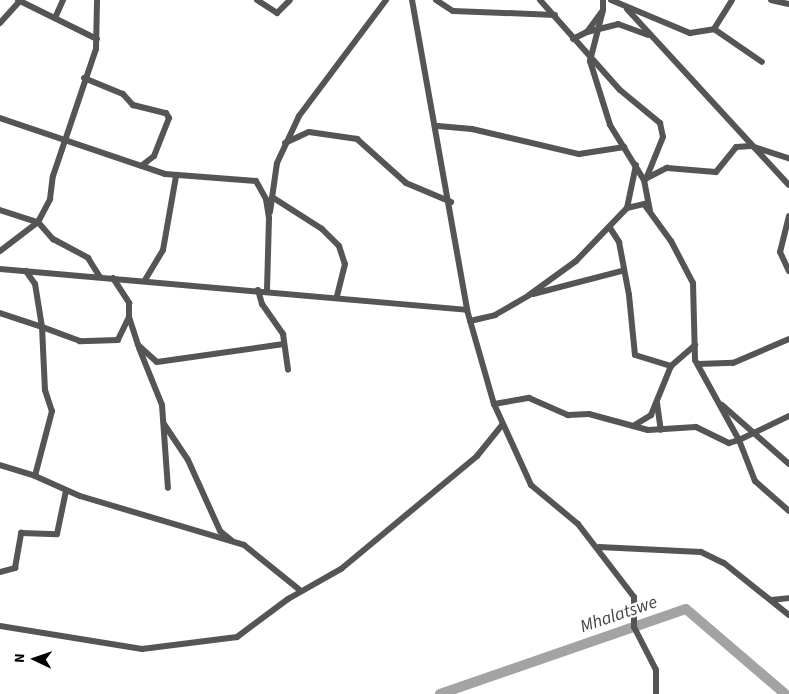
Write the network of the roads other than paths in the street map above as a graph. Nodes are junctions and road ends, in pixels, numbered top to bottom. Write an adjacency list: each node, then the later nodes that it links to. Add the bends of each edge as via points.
1 (20, 0): 18 (street); 19 (street)
2 (63, 0): 18 (street)
3 (96, 0): 24 (street)
4 (258, 0): 5 (street, via 277,13)
5 (290, 0)
6 (386, 0): 32 (street, via 345,50)
7 (412, 0): 30 (street)
8 (436, 0): 17 (street, via 453,11)
9 (540, 0): 17 (street)
10 (603, 0): 15 (street)
11 (611, 0): 16 (street)
12 (732, 0): 21 (street)
13 (771, 0): 14 (street)
14 (789, 4)
15 (603, 10): 20 (street); 22 (street)
16 (627, 10): 21 (street, via 679,32); 23 (street)
17 (555, 16): 25 (street)
18 (55, 18): 24 (street)
19 (0, 24)
20 (600, 28): 22 (street); 23 (street, via 627,25); 26 (street)
21 (714, 29): 27 (street)
22 (587, 32): 25 (street)
23 (652, 37): 33 (street)
24 (97, 39): 28 (street)
25 (573, 39): 26 (street)
26 (589, 54): 34 (street, via 610,125); 39 (street, via 620,90 660,123 663,137)
27 (762, 62)
28 (84, 78): 31 (street); 37 (street, via 122,94 133,105 168,116 154,156)
29 (0, 118): 31 (street)
30 (438, 126): 34 (street, via 472,129 579,154); 42 (street)
31 (64, 142): 37 (street); 48 (street, via 52,176 50,199)
32 (285, 143): 41 (street, via 277,163); 42 (street, via 309,132 357,139 406,183)
33 (751, 146): 35 (street); 39 (street, via 733,149 716,172 667,168); 40 (street)
34 (624, 147): 36 (street)
35 (789, 158)
36 (636, 165): 39 (street); 43 (street)
37 (141, 166): 38 (street)
38 (176, 176): 47 (street, via 251,178 266,199); 57 (street, via 163,250)
39 (645, 179): 45 (street)
40 (789, 185)
41 (272, 197): 47 (street); 61 (street, via 322,229 339,246 345,264)
42 (451, 202): 62 (street)
43 (627, 208): 45 (street, via 638,203); 49 (street)
44 (0, 210): 48 (street)
45 (651, 211): 70 (street, via 693,283)
46 (789, 215): 54 (street, via 780,252)
47 (269, 218): 59 (street)
48 (38, 222): 50 (street); 55 (street, via 53,239 88,258)
49 (610, 228): 53 (street, via 618,242); 60 (street, via 576,261)
50 (0, 251)
51 (0, 269): 52 (street)
52 (26, 271): 55 (street); 66 (street, via 35,284)
53 (621, 271): 60 (street, via 612,270 560,290); 72 (street, via 629,295 634,355)
54 (789, 271)
55 (100, 277): 56 (street)
56 (113, 278): 57 (street); 64 (street, via 129,303)
57 (145, 280): 58 (street)
58 (258, 290): 59 (street); 68 (street)
59 (267, 291): 61 (street)
60 (529, 294): 65 (street, via 495,315)
61 (337, 297): 62 (street)
62 (467, 310): 65 (street)
63 (0, 313): 66 (street)
64 (129, 318): 66 (street, via 118,340 100,344); 69 (street)
65 (470, 321): 76 (street)
66 (42, 328): 86 (street, via 44,390 52,411)
67 (789, 339): 71 (street, via 739,361)
68 (284, 344): 69 (street, via 201,354 168,364 147,356); 73 (street)
69 (138, 345): 78 (street, via 162,405)
70 (695, 346): 71 (street); 72 (street)
71 (698, 364): 75 (street)
72 (671, 366): 74 (street)
73 (288, 370)
74 (656, 402): 80 (street, via 652,415); 81 (street)
75 (720, 402): 82 (street); 83 (street)
76 (494, 404): 79 (street); 80 (street, via 529,398 568,415 589,414)
77 (789, 416): 82 (street)
78 (164, 424): 87 (street); 90 (street, via 188,460 220,530)
79 (502, 425): 91 (street, via 532,485); 93 (street, via 477,456 395,525 341,569)
80 (632, 427): 81 (street)
81 (661, 430): 83 (street, via 696,426 729,443)
82 (754, 436): 83 (street); 84 (street)
83 (739, 440): 89 (street, via 755,481)
84 (789, 464)
85 (0, 465): 86 (street)
86 (35, 476): 88 (street)
87 (168, 488)
88 (66, 491): 90 (street); 92 (street, via 57,534 21,533 15,568)
89 (789, 511)
90 (233, 541): 93 (street, via 253,550)
91 (599, 547): 95 (street, via 701,552 724,563); 98 (street, via 634,598 634,627 656,670)
92 (0, 572)
93 (301, 591): 97 (street, via 237,637 154,648 77,642)
94 (789, 598): 95 (street)
95 (771, 600): 96 (street)
96 (789, 614)
97 (0, 626)
98 (656, 694)

